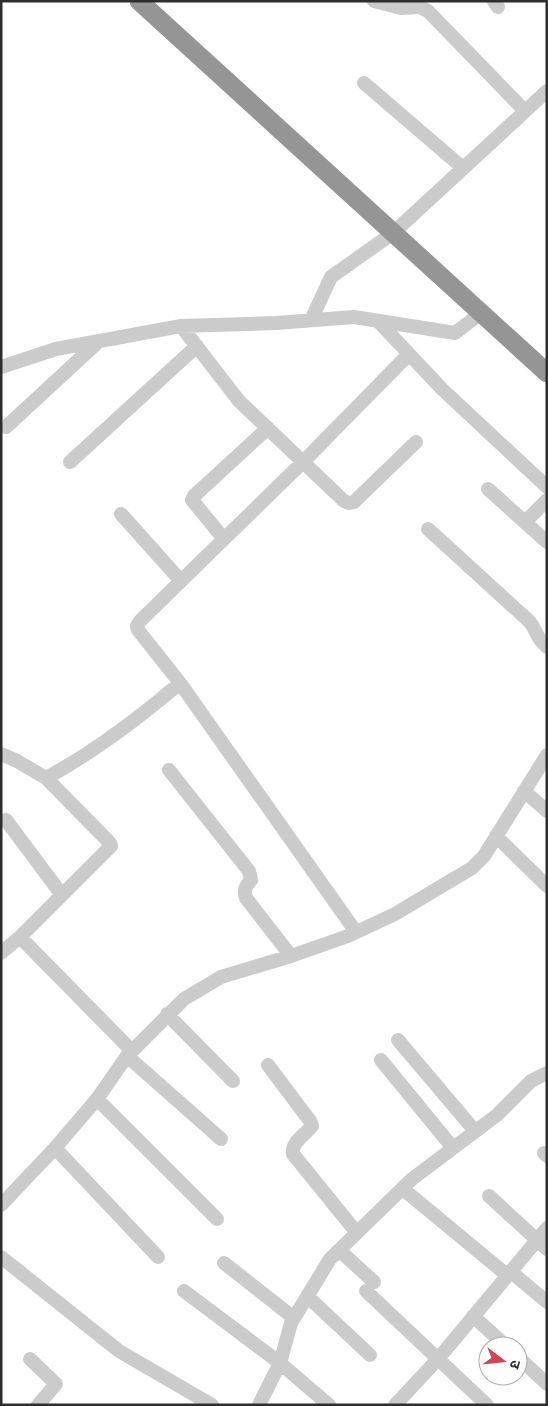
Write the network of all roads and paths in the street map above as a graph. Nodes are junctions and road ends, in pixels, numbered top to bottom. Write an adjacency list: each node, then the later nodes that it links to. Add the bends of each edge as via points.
1 (139, 1): 7 (highway)
2 (374, 1): 5 (street, via 428,11)
3 (364, 83): 6 (street)
4 (547, 91): 5 (street)
5 (525, 111): 6 (street)
6 (463, 168): 7 (street)
7 (393, 232): 8 (highway); 9 (street, via 331,277)
8 (481, 313): 10 (street, via 455,333); 16 (highway)
9 (311, 320): 10 (street, via 354,317); 11 (street)
10 (378, 321): 14 (street)
11 (181, 326): 12 (street); 13 (street)
12 (98, 342): 15 (street, via 56,349); 17 (street)
13 (197, 346): 18 (street, via 239,401); 21 (street)
14 (408, 355): 20 (street); 22 (street)
15 (1, 367)
16 (547, 372)
17 (6, 427)
18 (268, 428): 20 (street); 28 (street, via 192,500)
19 (416, 442): 20 (street, via 354,502 349,503 344,502)
20 (304, 461): 28 (street)
21 (70, 462)
22 (547, 487)
23 (488, 489): 26 (street)
24 (547, 500): 26 (street)
25 (121, 514): 30 (street)
26 (525, 522): 29 (street)
27 (428, 528): 31 (street, via 529,621 536,637)
28 (224, 539): 30 (street)
29 (547, 542)
30 (181, 581): 32 (street, via 137,626)
31 (547, 647)
32 (180, 683): 36 (street, via 149,710); 43 (street)
33 (1, 754): 36 (street)
34 (544, 764): 37 (street)
35 (169, 770): 46 (street, via 248,871 251,880 245,888 246,898)
36 (46, 778): 42 (street, via 111,846)
37 (524, 791): 38 (street); 40 (street)
38 (547, 811)
39 (6, 820): 42 (street)
40 (496, 836): 41 (street); 43 (street, via 479,863 472,868 394,914)
41 (547, 886)
42 (62, 895): 44 (street)
43 (356, 932): 46 (street)
44 (20, 937): 45 (street); 49 (street)
45 (1, 953)
46 (291, 956): 47 (street, via 215,980)
47 (167, 1014): 49 (street); 53 (street)
48 (398, 1040): 55 (street)
49 (130, 1053): 54 (street); 56 (street)
50 (381, 1060): 58 (street)
51 (268, 1065): 64 (street, via 312,1126 294,1144 293,1154)
52 (547, 1073): 55 (street, via 531,1081 497,1115)
53 (233, 1081)
54 (97, 1099): 57 (street); 62 (street)
55 (475, 1131): 58 (street)
56 (221, 1140)
57 (56, 1148): 61 (street); 68 (street)
58 (453, 1148): 59 (street)
59 (403, 1189): 64 (street); 70 (street)
60 (489, 1196): 65 (street)
61 (1, 1206)
62 (216, 1219)
63 (547, 1228): 65 (street)
64 (357, 1233): 66 (street)
65 (542, 1244): 70 (street)
66 (339, 1250): 72 (street, via 330,1258); 79 (street)
67 (1, 1258): 84 (street, via 119,1351)
68 (158, 1258)
69 (224, 1263): 75 (street)
70 (509, 1273): 73 (street); 74 (street)
71 (184, 1291): 80 (street)
72 (307, 1296): 75 (street); 77 (street)
73 (547, 1302)
74 (473, 1316): 76 (street); 79 (street)
75 (294, 1318): 80 (street)
76 (495, 1336)
77 (370, 1355)
78 (30, 1359): 83 (street, via 56,1384)
79 (438, 1359): 87 (street); 88 (street)
80 (280, 1363): 85 (street); 86 (street)
81 (528, 1366): 82 (street)
82 (547, 1384)
83 (38, 1405)
84 (212, 1405)
85 (259, 1405)
86 (329, 1405)
87 (395, 1405)
88 (487, 1405)

